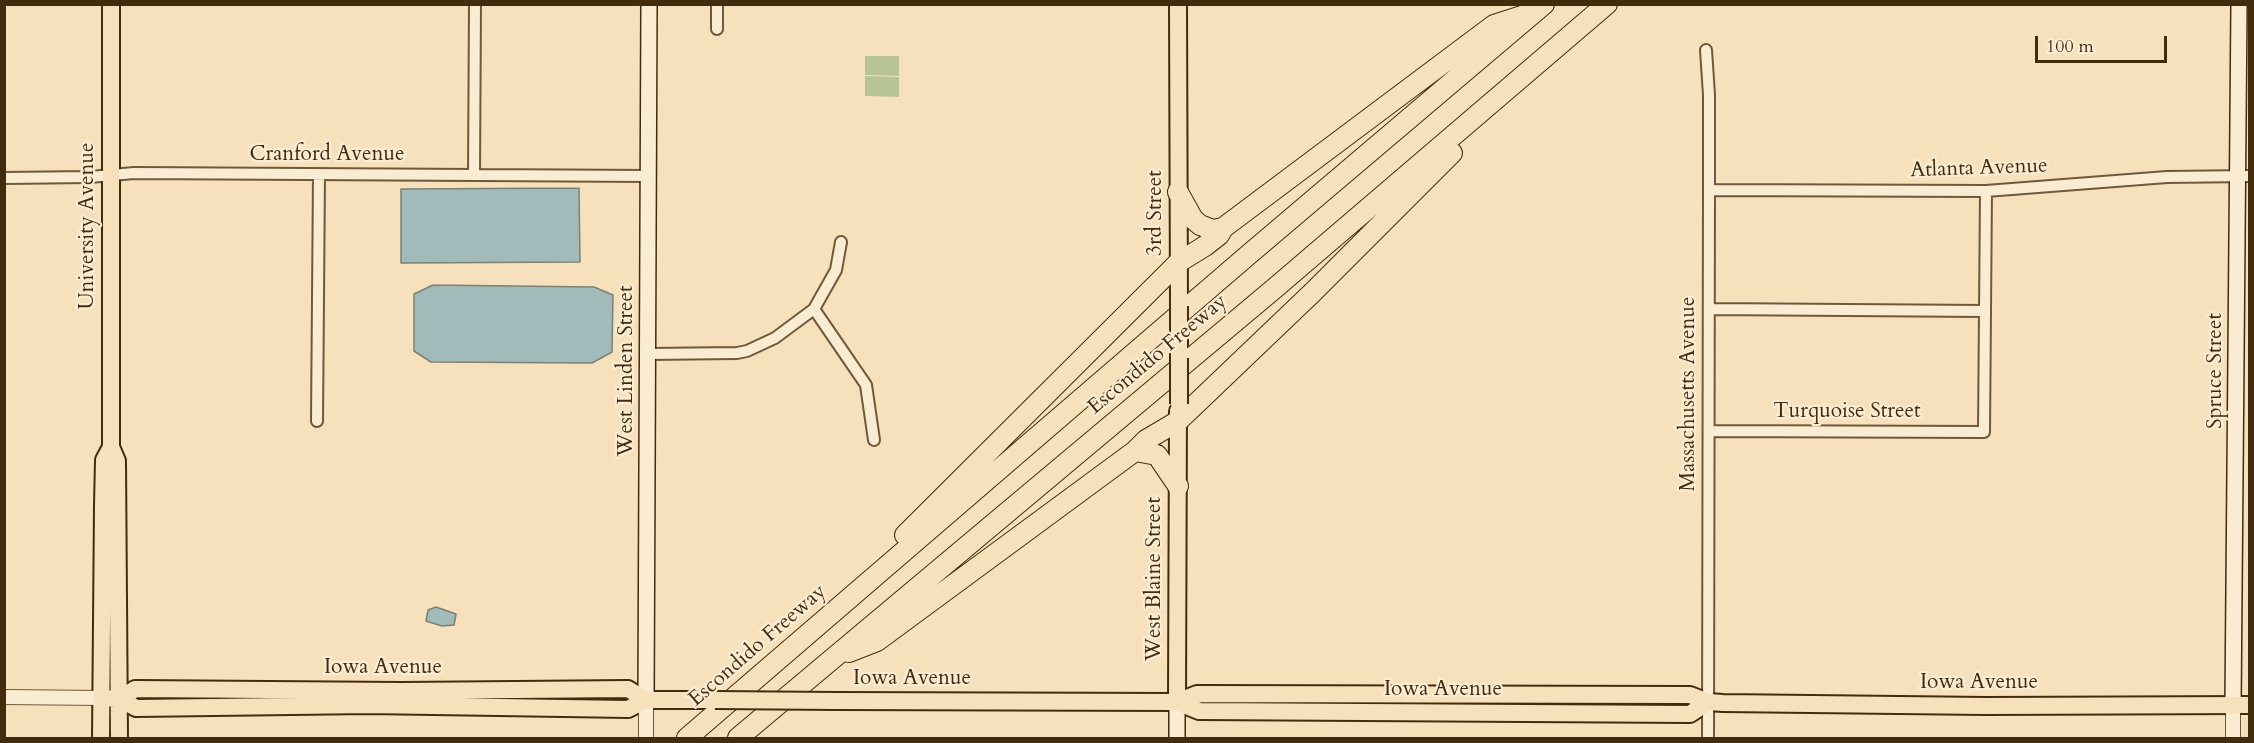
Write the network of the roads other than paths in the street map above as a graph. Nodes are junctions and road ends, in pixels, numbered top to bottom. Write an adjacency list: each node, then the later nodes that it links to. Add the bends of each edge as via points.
1 (111, 4): 13 (main road, University Avenue)
2 (475, 4): 14 (street)
3 (649, 4): 15 (main road, West Linden Street)
4 (717, 4): 9 (street)
5 (1179, 4): 20 (main road, 3rd Street)
6 (1607, 4): 10 (highway, Escondido Freeway)
7 (2239, 4): 16 (main road, Spruce Street)
8 (1540, 8): 21 (highway, via 1494,25); 37 (highway, Escondido Freeway)
9 (717, 29)
10 (1566, 39): 28 (highway, via 1312,293); 38 (highway, Escondido Freeway)
11 (1706, 50): 18 (street, Massachusetts Avenue)
12 (319, 174): 13 (street, Cranford Avenue); 14 (street, Cranford Avenue); 29 (street)
13 (111, 175): 17 (street, Cranford Avenue); 32 (main road, University Avenue)
14 (474, 175): 15 (street, Cranford Avenue)
15 (649, 176): 27 (main road, West Linden Street)
16 (2244, 176): 19 (street, Atlanta Avenue, via 2167,177); 45 (main road, Spruce Street)
17 (4, 178)
18 (1709, 190): 19 (street, Atlanta Avenue); 25 (street, Massachusetts Avenue)
19 (1986, 191): 26 (street)
20 (1178, 192): 21 (highway, via 1200,225 1213,230); 23 (main road, 3rd Street)
21 (1223, 228): 23 (highway)
22 (841, 242): 24 (street, via 836,270)
23 (1179, 269): 28 (main road, 3rd Street, bridge); 37 (highway, via 970,469)
24 (814, 309): 27 (street, via 775,338 747,351); 31 (street, via 866,385)
25 (1709, 309): 26 (street); 30 (street, Massachusetts Avenue)
26 (1985, 311): 30 (street, Turquoise Street, via 1984,432)
27 (648, 354): 42 (main road, West Linden Street)
28 (1178, 412): 33 (highway); 34 (main road, West Blaine Street)
29 (317, 421)
30 (1709, 431): 44 (street, Massachusetts Avenue)
31 (874, 440)
32 (111, 447): 35 (main road, University Avenue, via 104,460); 36 (main road, University Avenue, via 117,460)
33 (1136, 451): 34 (highway, via 1157,455); 38 (highway, via 878,641)
34 (1178, 486): 43 (main road, West Blaine Street)
35 (103, 506): 36 (main road, via 110,552); 40 (main road, University Avenue)
36 (118, 561): 41 (main road, University Avenue)
37 (813, 630): 49 (highway, Escondido Freeway)
38 (832, 659): 50 (highway, Escondido Freeway)
39 (4, 697): 40 (street, Iowa Avenue)
40 (102, 698): 41 (main road, Iowa Avenue); 46 (main road, University Avenue)
41 (120, 699): 42 (main road, Iowa Avenue, via 136,708 369,705 628,709); 47 (main road, University Avenue)
42 (646, 700): 43 (main road, Iowa Avenue, bridge); 48 (street, West Linden Street)
43 (1177, 702): 44 (main road, Iowa Avenue, via 1197,694 1689,695); 51 (main road, West Blaine Street)
44 (1708, 702): 45 (main road, Iowa Avenue); 52 (street, Massachusetts Avenue)
45 (2241, 705): 53 (street, Spruce Street)
46 (101, 738)
47 (119, 738)
48 (646, 738)
49 (687, 738)
50 (738, 738)
51 (1177, 738)
52 (1708, 738)
53 (2233, 738)

